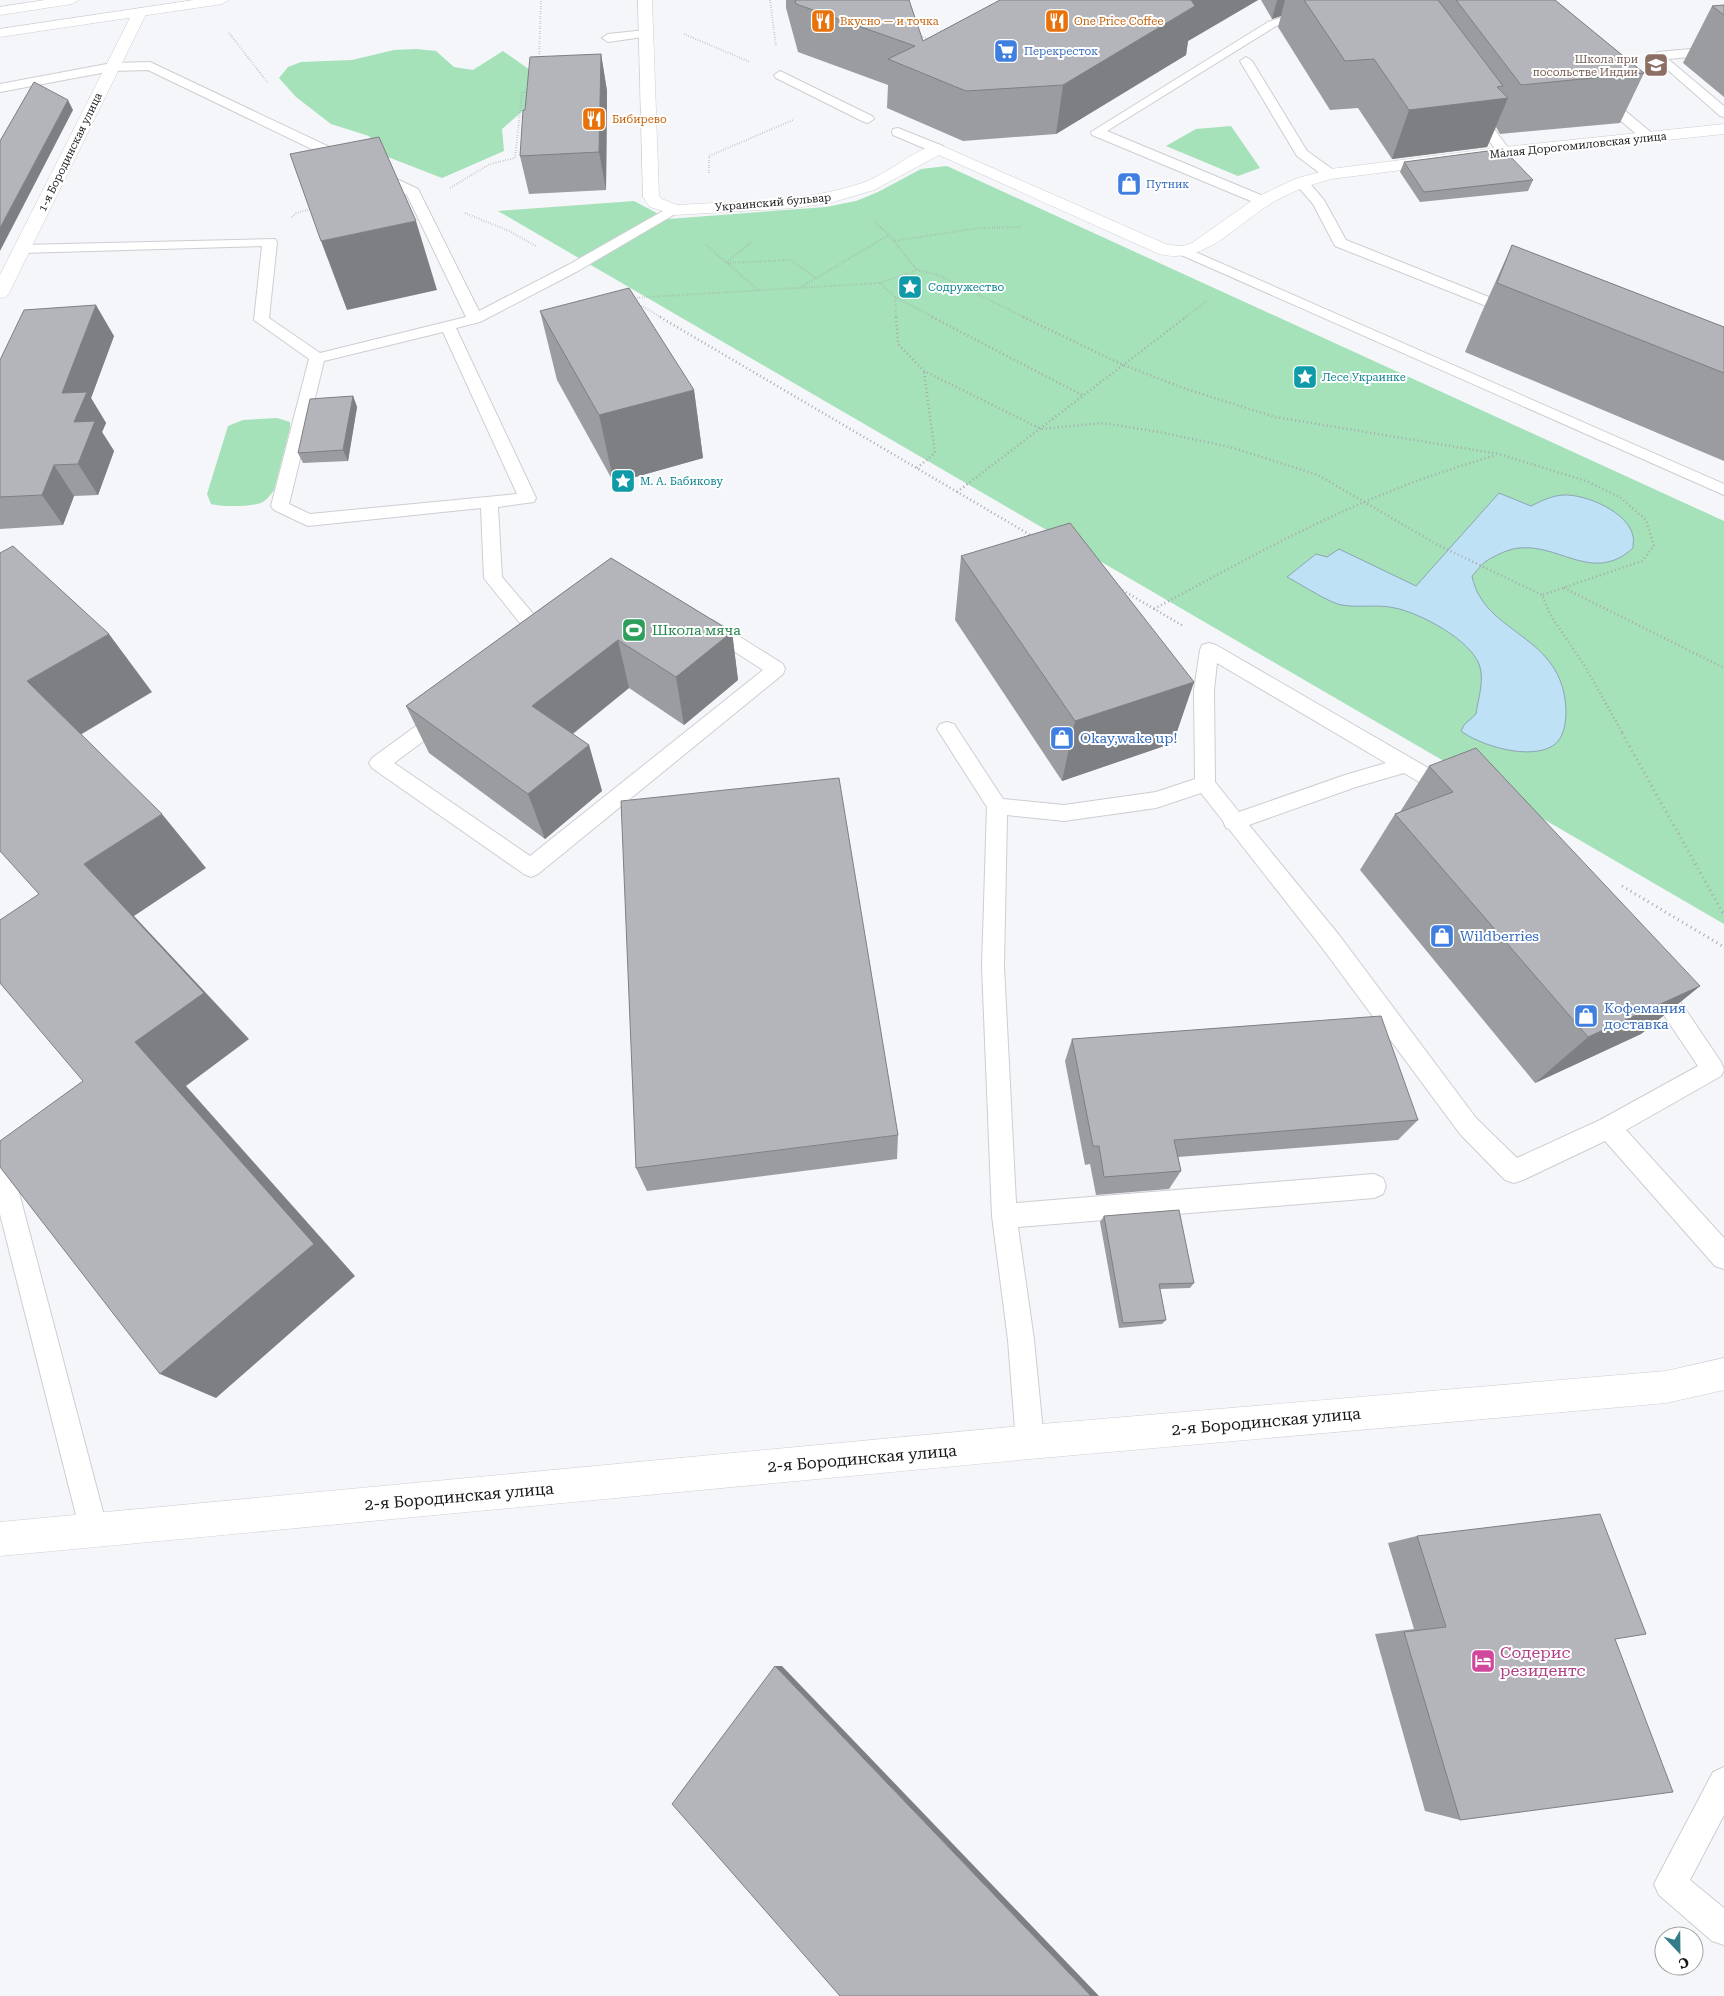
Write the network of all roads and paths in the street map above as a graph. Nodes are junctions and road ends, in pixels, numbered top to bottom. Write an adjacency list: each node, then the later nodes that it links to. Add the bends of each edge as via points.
1 (72, 0): 6 (street)
2 (222, 0): 7 (street)
3 (645, 0): 12 (street)
4 (770, 0): 20 (path)
5 (541, 1): 17 (path)
6 (0, 12)
7 (140, 12): 11 (street); 19 (street, 1-я Бородинская улица)
8 (1317, 13): 38 (lane, via 1298,15 1272,24 1097,132)
9 (227, 31): 21 (path)
10 (683, 33): 20 (path)
11 (0, 34)
12 (646, 34): 14 (lane); 40 (street, via 652,197 656,203)
13 (917, 35): 15 (path)
14 (608, 38)
15 (934, 41)
16 (1724, 50): 27 (lane, via 1658,56)
17 (539, 59)
18 (1246, 61): 34 (lane, via 1302,153)
19 (112, 67): 22 (lane); 48 (street, 1-я Бородинская улица); 60 (lane, via 150,66 413,192)
20 (780, 75): 26 (lane)
21 (269, 85)
22 (0, 88)
23 (530, 90): 37 (path, via 522,93 516,158 490,164)
24 (1595, 92): 31 (lane)
25 (1466, 98): 33 (lane)
26 (835, 103): 28 (lane); 35 (path, via 709,156)
27 (1724, 113)
28 (868, 119)
29 (1724, 129): 31 (street, Малая Дорогомиловская улица)
30 (898, 132): 32 (lane)
31 (1648, 137): 33 (street, Малая Дорогомиловская улица)
32 (938, 149): 40 (street, Украинский бульвар, via 868,187 847,194 795,203); 41 (street)
33 (1504, 152): 34 (street, Малая Дорогомиловская улица)
34 (1330, 174): 36 (street, Малая Дорогомиловская улица)
35 (709, 175)
36 (1301, 182): 38 (street, Малая Дорогомиловская улица); 61 (lane, via 1319,203 1340,243)
37 (448, 189)
38 (1263, 201): 49 (street, Малая Дорогомиловская улица, via 1198,247)
39 (315, 208): 47 (path, via 296,213)
40 (675, 210): 51 (lane)
41 (1080, 213): 46 (path, via 1070,221 979,228); 49 (street, via 1165,250)
42 (870, 218): 44 (path)
43 (509, 231): 51 (path)
44 (889, 235): 46 (path); 54 (path)
45 (700, 240): 50 (path)
46 (892, 241): 52 (path)
47 (270, 242): 48 (lane); 63 (lane, via 261,320)
48 (22, 249): 58 (street, 1-я Бородинская улица)
49 (1184, 251): 53 (lane)
50 (727, 263): 54 (path, via 790,260); 57 (path)
51 (573, 268): 60 (lane)
52 (917, 270): 55 (path); 64 (path, via 938,275)
53 (1239, 277): 64 (path); 70 (lane)
54 (816, 278): 56 (path)
55 (880, 283): 56 (path); 59 (path)
56 (800, 288): 57 (path)
57 (759, 290): 69 (path, via 628,298)
58 (0, 293)
59 (895, 297): 65 (path, via 898,344); 66 (path)
60 (475, 319): 62 (lane)
61 (1532, 319)
62 (448, 327): 63 (lane); 72 (lane, via 528,498)
63 (317, 358): 72 (lane, via 280,506 308,520)
64 (1121, 364): 66 (path); 68 (path, via 1275,417)
65 (924, 371): 67 (path); 69 (path, via 935,453)
66 (1084, 396): 67 (path)
67 (1041, 429): 71 (path); 73 (path, via 1103,423 1230,447 1318,475)
68 (1498, 454): 73 (path, via 1433,474); 76 (path, via 1586,481 1620,497 1646,520 1654,546 1642,561)
69 (917, 468): 71 (path)
70 (1724, 490)
71 (957, 492): 74 (path)
72 (489, 502): 82 (lane, via 493,578)
73 (1365, 502): 77 (path, via 1438,545); 78 (path)
74 (1034, 537)
75 (1111, 583): 78 (path)
76 (1564, 588): 77 (path); 84 (path)
77 (1542, 595): 92 (path, via 1551,616 1586,668)
78 (1154, 609): 81 (path)
79 (694, 617): 85 (lane, via 776,668 531,868 380,763)
80 (560, 629): 82 (lane)
81 (1188, 629)
82 (545, 641): 83 (lane)
83 (530, 652)
84 (1724, 668)
85 (458, 705)
86 (947, 729): 89 (lane)
87 (1405, 765): 88 (lane, via 1209,650 1204,690); 90 (lane); 94 (lane, via 1504,822 1657,986 1713,1069)
88 (1205, 784): 89 (lane, via 1156,800 1064,813); 90 (lane)
89 (997, 806): 97 (lane, via 993,966)
90 (1233, 822): 94 (lane, via 1331,942 1468,1126 1514,1172)
91 (1622, 886): 93 (path)
92 (1724, 915)
93 (1724, 947)
94 (1608, 1128): 98 (lane)
95 (0, 1166): 101 (lane)
96 (1374, 1186): 97 (lane)
97 (1004, 1216): 100 (lane, via 1021,1340)
98 (1724, 1256)
99 (1724, 1374): 100 (street, 2-я Бородинская улица, via 1666,1387)
100 (1030, 1442): 101 (street, 2-я Бородинская улица)
101 (94, 1530): 102 (street, 2-я Бородинская улица)
102 (0, 1539)
103 (1724, 1783): 104 (lane, via 1670,1884)
104 (1724, 1929)

